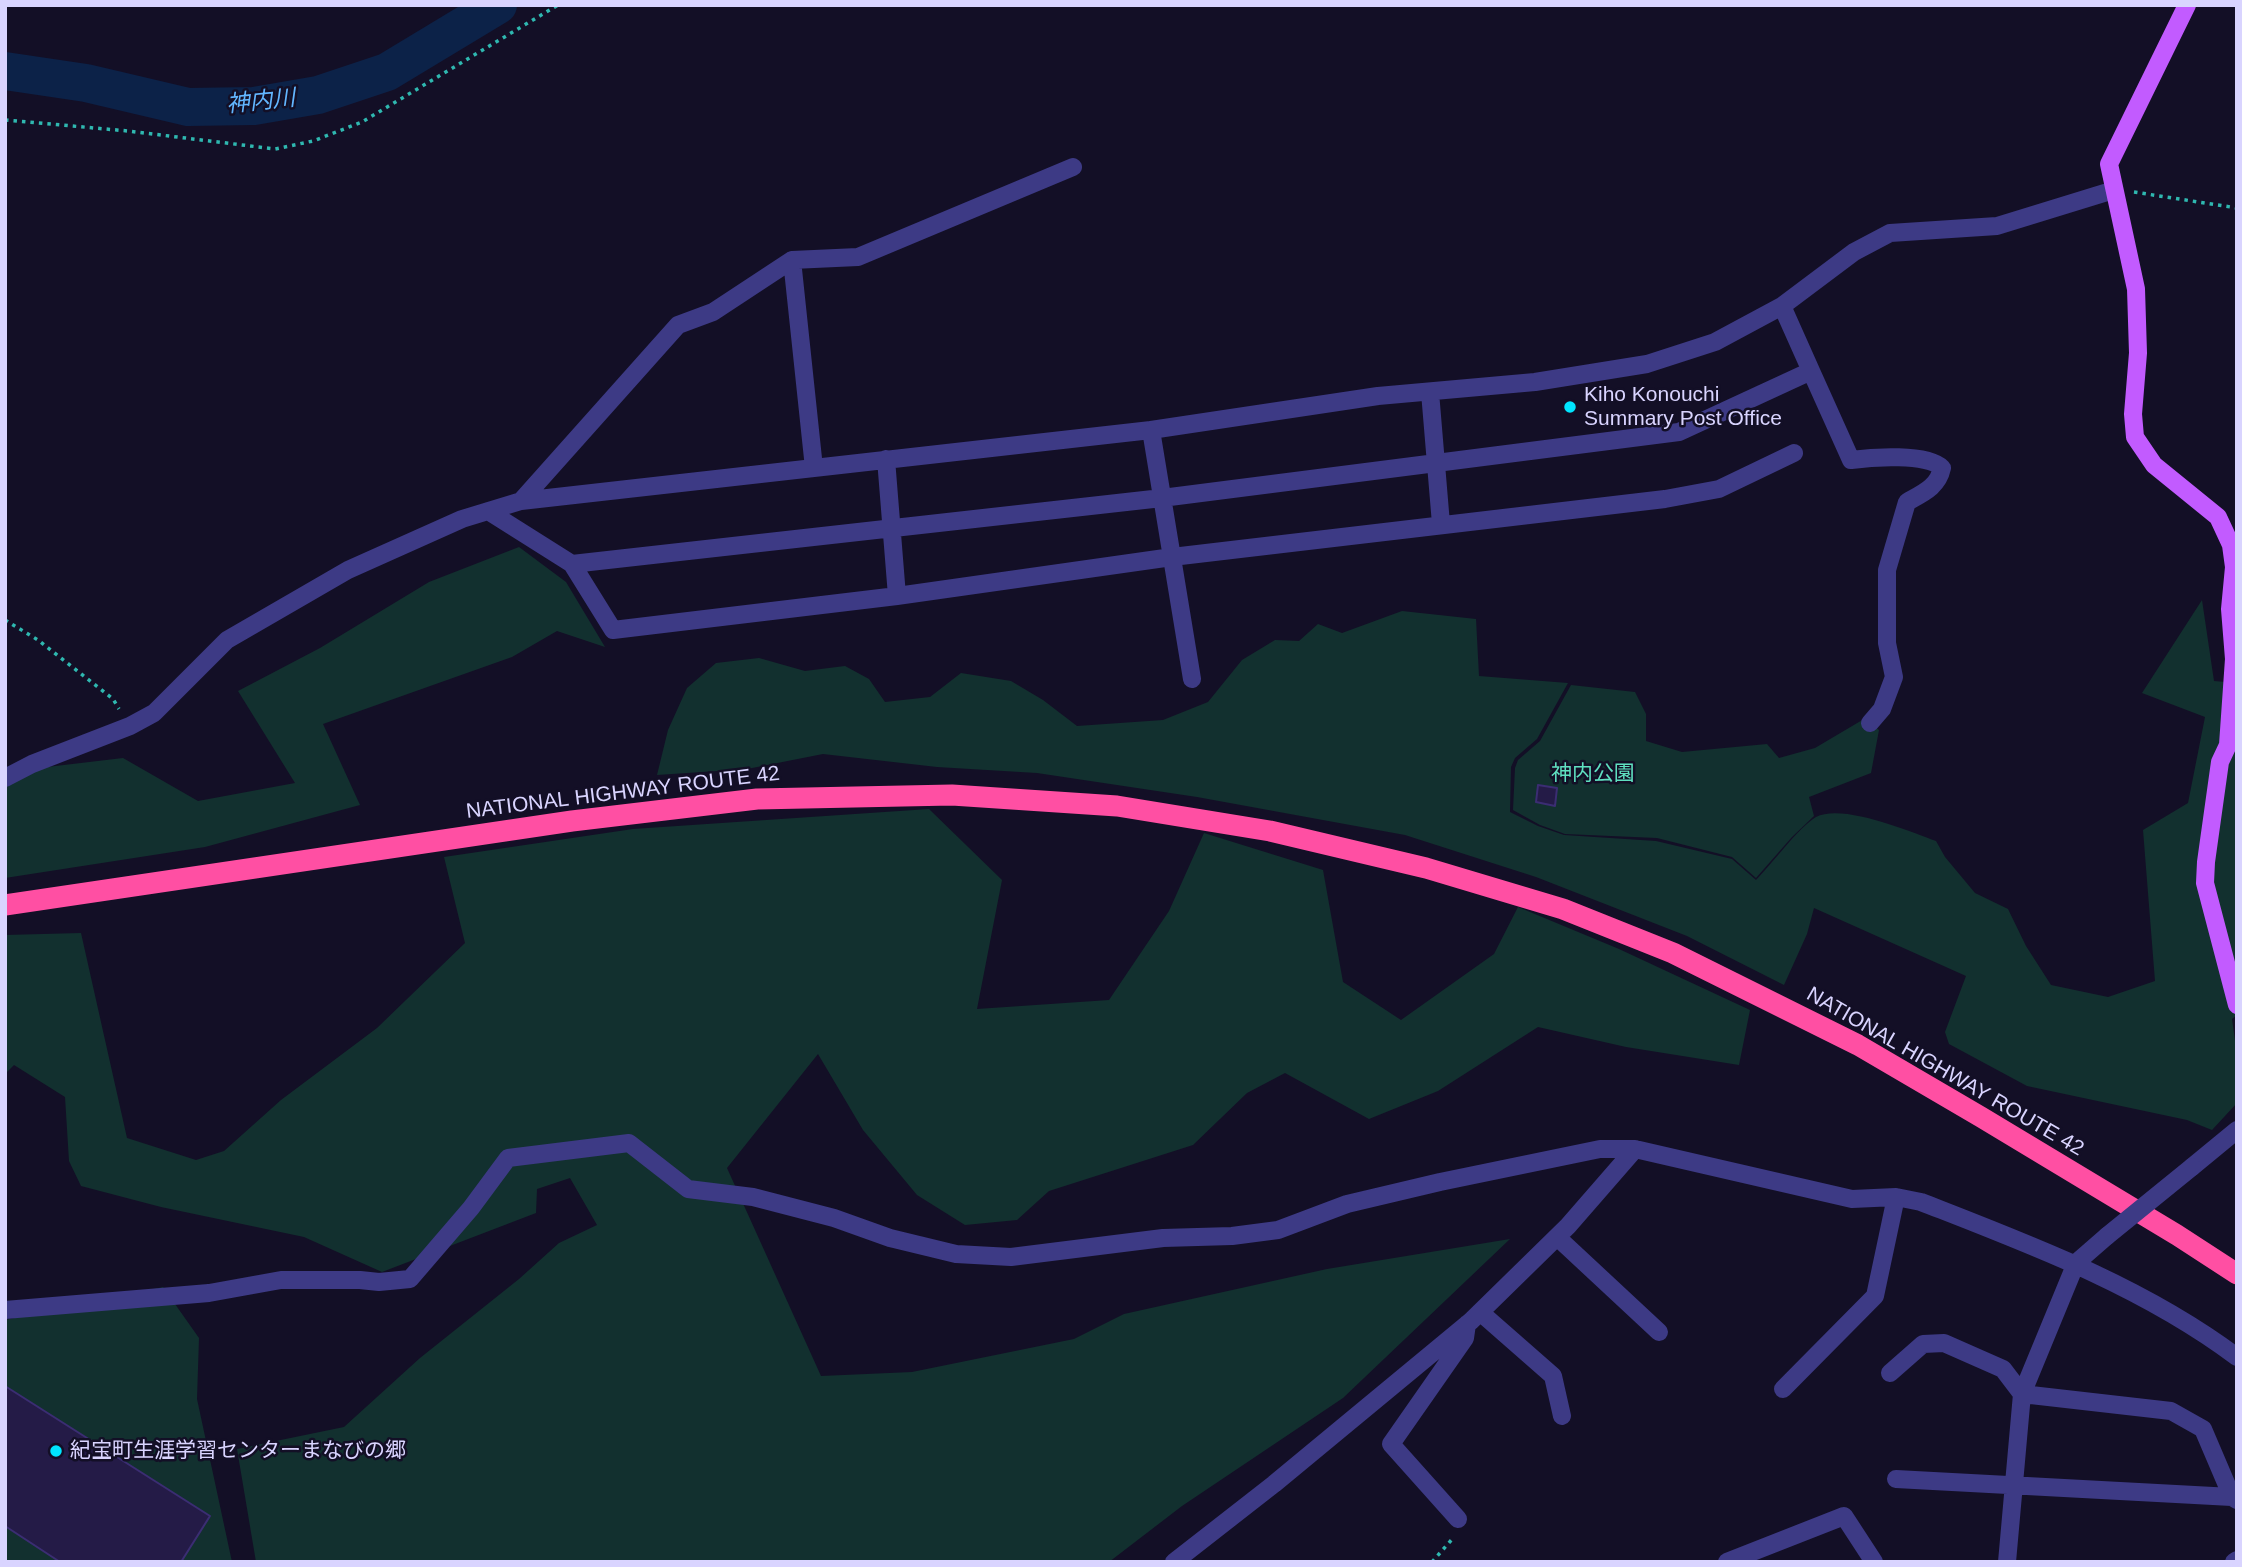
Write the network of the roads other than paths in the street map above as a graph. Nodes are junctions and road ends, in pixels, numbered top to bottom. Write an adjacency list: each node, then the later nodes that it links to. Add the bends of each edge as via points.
1 (2187, 5): 3 (main road, via 2109,164)
2 (1073, 167): 4 (street, via 858,257)
3 (2114, 190): 5 (street, via 1997,226 1890,233 1854,251); 25 (main road, via 2136,289 2135,437 2154,465 2218,517 2231,545 2234,659 2228,746 2220,762 2205,883)
4 (792, 260): 12 (street); 14 (street, via 713,312 678,325)
5 (1782, 306): 6 (street); 7 (street, via 1715,342 1647,364 1535,382)
6 (1811, 371): 11 (street, via 1679,432); 22 (street, via 1852,460 1901,458 1936,462 1942,468 1929,490 1907,502 1887,570 1887,643 1894,677 1882,709)
7 (1430, 391): 8 (street); 11 (street)
8 (1151, 430): 10 (street); 13 (street)
9 (1794, 453): 16 (street, via 1718,489)
10 (886, 459): 12 (street); 17 (street)
11 (1436, 464): 13 (street); 16 (street)
12 (814, 468): 14 (street)
13 (1162, 498): 17 (street); 18 (street)
14 (521, 501): 15 (street)
15 (488, 511): 19 (street); 23 (street, via 348,570 227,640 154,713)
16 (1441, 524): 18 (street)
17 (891, 529): 19 (street); 20 (street)
18 (1172, 557): 20 (street); 21 (street)
19 (572, 564): 20 (street, via 613,630)
20 (897, 596)
21 (1192, 679)
22 (1870, 723)
23 (5, 778)
24 (5, 905): 31 (highway, NATIONAL HIGHWAY ROUTE 42, via 572,821 757,799 952,795 1117,806 1270,831 1426,868 1550,906 1673,953 1858,1045)
25 (2237, 1005)
26 (2237, 1130): 30 (street, bridge)
27 (1635, 1149): 28 (street, via 1852,1199); 29 (street); 32 (street, via 1600,1149 1440,1182 1347,1204 1278,1230 1163,1238 1011,1257 956,1254 753,1197 688,1189 629,1143 508,1158 410,1279 281,1280 209,1293)
28 (1896, 1197): 30 (street, via 1921,1202); 37 (street, via 1875,1296)
29 (1557, 1237): 33 (street); 34 (street)
30 (2076, 1263): 35 (street, via 2200,1329); 38 (street)
31 (2237, 1274)
32 (5, 1310)
33 (1473, 1318): 39 (street, via 1553,1376); 43 (street, via 1465,1338 1391,1444); 44 (street)
34 (1659, 1332)
35 (2237, 1357)
36 (1891, 1373): 38 (street, via 1923,1344 1944,1343 2003,1369)
37 (1783, 1389)
38 (2022, 1394): 41 (street); 42 (street, via 2171,1411 2203,1429)
39 (1562, 1416)
40 (1896, 1479): 41 (street)
41 (2014, 1485): 42 (street); 47 (street)
42 (2234, 1499)
43 (1458, 1519)
44 (1174, 1562)
45 (1727, 1562): 46 (street, via 1844,1516)
46 (1874, 1562)
47 (2007, 1562)

